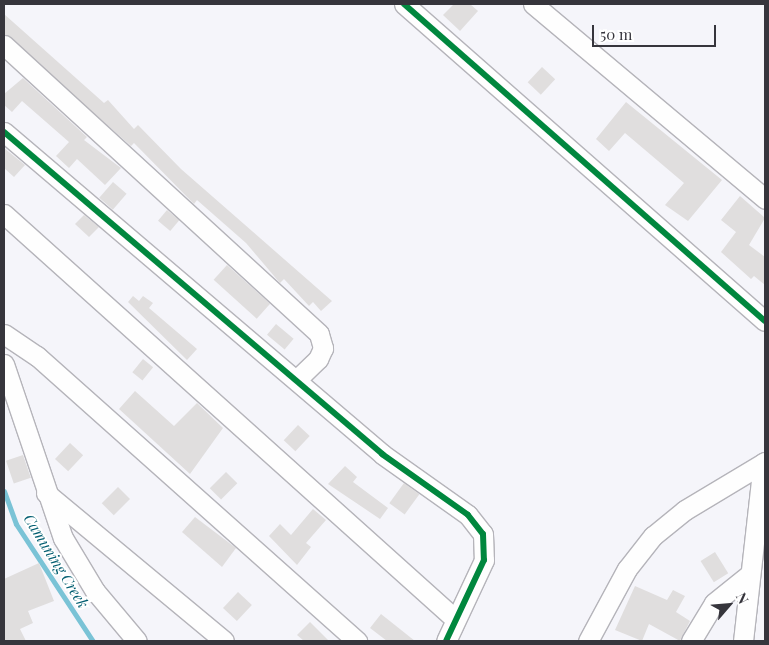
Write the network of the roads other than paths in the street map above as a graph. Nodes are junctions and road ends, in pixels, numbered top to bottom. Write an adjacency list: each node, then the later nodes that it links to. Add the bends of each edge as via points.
1 (404, 4): 7 (street)
2 (533, 4): 5 (street)
3 (4, 45): 10 (street, via 319,334 323,348 318,359)
4 (4, 132): 10 (street)
5 (765, 199)
6 (4, 214): 14 (street)
7 (765, 320)
8 (4, 334): 17 (street, via 37,356)
9 (4, 364): 12 (street)
10 (297, 379): 14 (street, via 382,454 468,515 483,534 484,560)
11 (764, 462): 13 (street); 19 (street, via 686,510 653,536 627,569)
12 (46, 493): 15 (street, via 62,538 95,591); 16 (street)
13 (750, 574): 20 (street, via 714,603); 21 (street)
14 (455, 619): 18 (street)
15 (137, 641)
16 (224, 641)
17 (357, 641)
18 (446, 641)
19 (588, 641)
20 (691, 641)
21 (743, 641)

